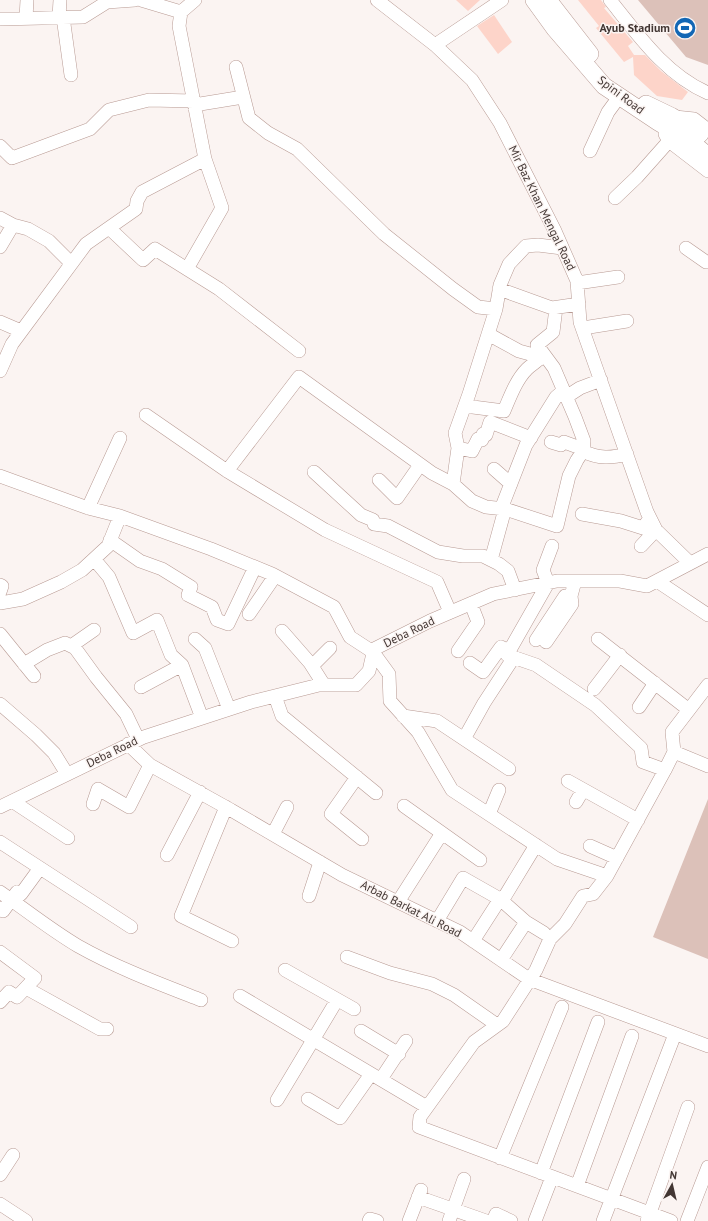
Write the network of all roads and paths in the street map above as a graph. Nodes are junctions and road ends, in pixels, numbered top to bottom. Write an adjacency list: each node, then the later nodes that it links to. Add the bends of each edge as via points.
1 (27, 0): 13 (street)
2 (60, 0): 12 (street)
3 (135, 0): 12 (street, via 107,2 83,17)
4 (140, 0): 11 (street)
5 (195, 0): 11 (street)
6 (377, 0): 15 (street, Mir Baz Khan Mengal Road)
7 (502, 0): 15 (street)
8 (534, 0): 19 (main road, Spini Road, via 588,69 604,86)
9 (548, 0): 22 (main road, Spini Road, via 604,72)
10 (610, 0): 18 (street, via 662,62 692,86)
11 (181, 12): 21 (street, via 179,26)
12 (61, 17): 13 (street); 17 (street)
13 (26, 18): 14 (street)
14 (0, 19)
15 (435, 45): 36 (street, Mir Baz Khan Mengal Road, via 472,80 500,123)
16 (236, 67): 20 (street)
17 (71, 75)
18 (708, 93)
19 (619, 96): 22 (main road, Spini Road); 27 (street, via 608,112)
20 (243, 97): 21 (street); 46 (street, via 249,118 268,133 297,149 384,234 478,307)
21 (194, 103): 26 (street, via 149,100 109,110 90,129 12,158); 29 (street)
22 (665, 119): 23 (street, via 694,119); 24 (street); 25 (main road, Spini Road); 28 (main road, Spini Road)
23 (708, 130)
24 (669, 141): 30 (street); 31 (street)
25 (708, 141)
26 (0, 146)
27 (590, 151)
28 (708, 156)
29 (205, 158): 34 (street, via 142,192 136,209); 40 (street, via 222,208)
30 (708, 171)
31 (615, 198)
32 (0, 218): 33 (street)
33 (13, 225): 35 (street); 39 (street, via 28,229 49,241)
34 (109, 228): 39 (street, via 86,244); 40 (street, via 143,260 156,249)
35 (0, 247)
36 (562, 248): 42 (street, Mir Baz Khan Mengal Road); 43 (street, via 526,246 509,264)
37 (686, 248): 38 (street)
38 (708, 262)
39 (71, 263): 49 (street)
40 (187, 269): 53 (street, via 219,289)
41 (618, 277): 42 (street)
42 (577, 284): 44 (street, Mir Baz Khan Mengal Road)
43 (499, 289): 45 (street); 46 (street)
44 (579, 304): 45 (street); 50 (street, Mir Baz Khan Mengal Road)
45 (556, 308): 54 (street, via 553,332 537,345)
46 (496, 309): 51 (street)
47 (626, 321): 50 (street)
48 (0, 322): 49 (street)
49 (21, 331): 52 (street)
50 (580, 333): 56 (street, Mir Baz Khan Mengal Road)
51 (488, 334): 54 (street, via 519,351); 58 (street)
52 (4, 350): 55 (street)
53 (299, 351)
54 (542, 356): 57 (street, via 554,368); 58 (street, via 518,381 504,411)
55 (0, 371)
56 (601, 380): 57 (street); 65 (street, Mir Baz Khan Mengal Road)
57 (565, 394): 61 (street, via 556,397); 64 (street, via 584,441)
58 (465, 406): 63 (street, via 455,433)
59 (146, 415): 68 (street)
60 (120, 438): 74 (street)
61 (531, 438): 63 (street, via 490,422 486,435 483,434 482,440 478,439 472,451); 73 (street)
62 (552, 442): 64 (street, via 561,445 564,442)
63 (458, 448): 72 (street)
64 (583, 450): 65 (street, via 592,456 613,458); 75 (street, via 569,476 557,526)
65 (627, 454): 78 (street, Mir Baz Khan Mengal Road)
66 (420, 465): 68 (street, via 299,377); 71 (street, via 398,498); 72 (street)
67 (494, 469): 73 (street)
68 (227, 471): 97 (street, via 325,530 437,582)
69 (314, 472): 85 (street, via 361,515 373,520 374,524 388,526 438,552 483,556)
70 (0, 476): 74 (street)
71 (379, 480)
72 (453, 484): 75 (street, via 472,501 486,507)
73 (511, 484): 75 (street)
74 (88, 508): 77 (street)
75 (503, 509): 85 (street)
76 (582, 514): 78 (street, via 643,528)
77 (120, 516): 80 (street); 87 (street)
78 (650, 518): 79 (street, Mir Baz Khan Mengal Road)
79 (656, 530): 82 (street); 86 (street, Mir Baz Khan Mengal Road)
80 (110, 540): 84 (street, via 108,546); 87 (street, via 140,561 162,569 191,586 188,595 212,607 217,620 228,624)
81 (552, 546): 91 (street, via 543,570)
82 (640, 546)
83 (708, 554): 86 (street, Deba Road)
84 (94, 559): 95 (street, via 82,570 61,582 23,600); 114 (street, via 109,577 133,633 157,620 171,655)
85 (491, 560): 93 (street, via 508,571)
86 (690, 563): 90 (street, Deba Road)
87 (255, 567): 88 (street)
88 (275, 576): 98 (street); 109 (street, via 334,607 350,637)
89 (575, 581): 90 (street, Deba Road, via 620,581 647,586); 91 (street, Deba Road); 105 (street, via 571,596 572,604)
90 (657, 581): 99 (street)
91 (548, 583): 93 (street, Deba Road); 110 (street)
92 (0, 585): 94 (street)
93 (515, 590): 96 (street, Deba Road, via 493,594)
94 (0, 592)
95 (0, 604)
96 (470, 604): 97 (street, Deba Road); 108 (street, via 478,622)
97 (450, 612): 109 (street, Deba Road, via 374,649)
98 (249, 614)
99 (708, 616)
100 (94, 630): 106 (street)
101 (282, 631): 115 (street)
102 (0, 634): 113 (street)
103 (598, 638): 111 (street)
104 (195, 640): 125 (street, via 205,648)
105 (541, 641)
106 (71, 646): 113 (street, via 65,643); 130 (street, via 126,714)
107 (330, 648): 115 (street)
108 (458, 651)
109 (373, 652): 118 (street, Deba Road, via 369,671 356,685); 127 (street, via 389,674 390,701)
110 (512, 654): 112 (street, via 501,647 483,672); 129 (street); 135 (street, via 536,665 595,706 641,748 643,762)
111 (620, 655): 117 (street); 121 (street)
112 (470, 663)
113 (24, 664): 116 (street)
114 (182, 665): 120 (street); 128 (street)
115 (312, 666): 118 (street)
116 (34, 676)
117 (655, 683): 124 (street); 126 (street)
118 (324, 685): 122 (street, Deba Road)
119 (708, 685): 126 (street)
120 (141, 687)
121 (594, 689)
122 (275, 696): 125 (street, Deba Road); 137 (street, via 282,716)
123 (0, 704): 136 (street, via 36,735 54,754)
124 (639, 707)
125 (229, 709): 128 (street, Deba Road)
126 (689, 710): 131 (street, via 672,732)
127 (403, 716): 129 (street, via 437,721); 150 (street, via 418,732 452,790)
128 (202, 718): 130 (street, Deba Road)
129 (464, 739): 134 (street)
130 (133, 742): 132 (street, Arbab Barkat Ali Road); 136 (street, Deba Road)
131 (674, 752): 133 (street); 135 (street)
132 (150, 765): 141 (street, Arbab Barkat Ali Road); 145 (street, via 129,806 98,789)
133 (708, 766)
134 (509, 769)
135 (665, 770): 151 (street)
136 (67, 774): 143 (street, Deba Road)
137 (357, 777): 142 (street); 155 (street, via 331,814)
138 (568, 781): 140 (street)
139 (499, 790): 150 (street)
140 (583, 790): 144 (street); 151 (street)
141 (200, 792): 147 (street, Arbab Barkat Ali Road); 159 (street)
142 (376, 793)
143 (12, 802): 149 (street, Deba Road); 154 (street)
144 (576, 802)
145 (93, 804)
146 (404, 806): 152 (street)
147 (226, 807): 153 (street, Arbab Barkat Ali Road); 176 (street, via 181,916)
148 (287, 807): 153 (street)
149 (0, 808)
150 (490, 814): 157 (street)
151 (638, 820): 160 (street)
152 (442, 833): 161 (street); 169 (street)
153 (273, 834): 162 (street, Arbab Barkat Ali Road)
154 (68, 838)
155 (362, 839)
156 (0, 842): 163 (street)
157 (536, 845): 164 (street, via 557,859); 168 (street)
158 (590, 846): 160 (street)
159 (167, 855)
160 (617, 858): 164 (street)
161 (480, 860)
162 (320, 862): 166 (street); 169 (street, Arbab Barkat Ali Road)
163 (40, 868): 167 (street, via 21,894 17,892); 173 (street)
164 (607, 876): 181 (street, via 593,894 582,896 565,924 550,939 536,970)
165 (0, 892): 167 (street)
166 (309, 896)
167 (11, 900): 170 (street, via 3,911); 184 (street, via 78,946 138,975)
168 (501, 900): 171 (street, via 463,878); 172 (street); 175 (street)
169 (398, 902): 171 (street, Arbab Barkat Ali Road)
170 (0, 908)
171 (437, 921): 175 (street, Arbab Barkat Ali Road)
172 (526, 922): 174 (street); 179 (street)
173 (131, 927)
174 (544, 933)
175 (473, 941): 179 (street, Arbab Barkat Ali Road)
176 (232, 942)
177 (0, 952): 182 (street, via 35,978)
178 (347, 957): 190 (street, via 390,973 432,984 454,995)
179 (501, 960): 181 (street, Arbab Barkat Ali Road)
180 (285, 970): 185 (street)
181 (529, 979): 190 (street, via 503,1021); 193 (street, Arbab Barkat Ali Road)
182 (26, 988): 186 (street, via 17,997 9,992); 191 (street, via 100,1029)
183 (240, 996): 195 (street)
184 (201, 1000)
185 (337, 1000): 188 (street); 195 (street)
186 (0, 1002)
187 (562, 1007): 205 (street)
188 (354, 1009)
189 (598, 1022): 208 (street)
190 (497, 1025): 202 (street, via 474,1042)
191 (108, 1029)
192 (361, 1031): 198 (street)
193 (675, 1034): 197 (street, Arbab Barkat Ali Road); 211 (street)
194 (632, 1036): 210 (street)
195 (313, 1040): 199 (street); 201 (street)
196 (406, 1041): 198 (street)
197 (708, 1046)
198 (399, 1054): 199 (street)
199 (376, 1077): 200 (street, via 340,1118); 202 (street)
200 (308, 1099)
201 (277, 1100)
202 (427, 1107): 205 (street, via 420,1117 419,1127)
203 (688, 1107): 214 (street)
204 (13, 1155): 207 (street)
205 (500, 1158): 208 (street)
206 (708, 1167): 225 (street)
207 (0, 1175)
208 (547, 1175): 210 (street); 222 (street)
209 (464, 1179): 213 (street)
210 (577, 1186): 211 (street)
211 (611, 1199): 214 (street); 223 (street)
212 (0, 1204): 215 (street)
213 (451, 1215): 218 (street, via 419,1194); 219 (street)
214 (648, 1217): 224 (street)
215 (17, 1219)
216 (369, 1221): 217 (street)
217 (377, 1221)
218 (409, 1221)
219 (486, 1221)
220 (493, 1221): 221 (street, via 496,1214)
221 (511, 1221)
222 (535, 1221)
223 (603, 1221)
224 (670, 1221)
225 (687, 1221)

